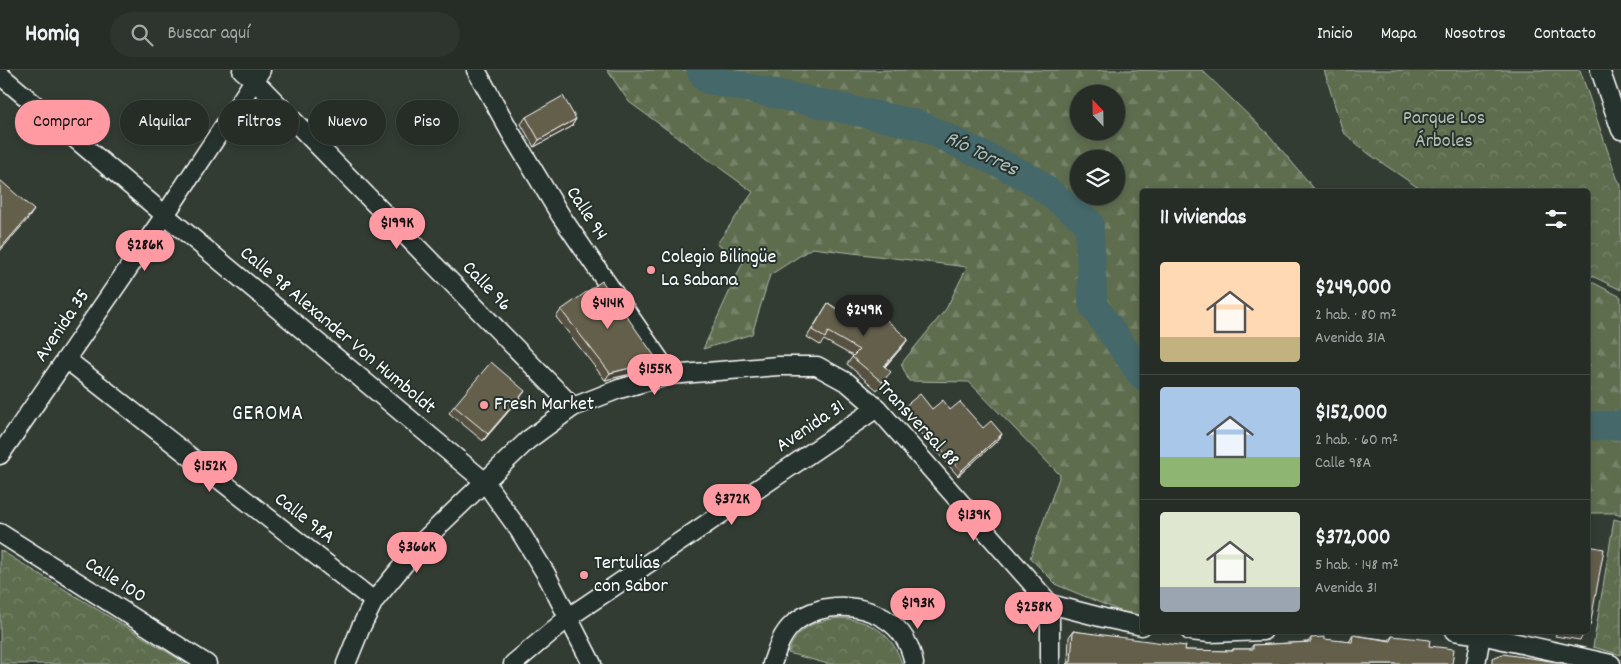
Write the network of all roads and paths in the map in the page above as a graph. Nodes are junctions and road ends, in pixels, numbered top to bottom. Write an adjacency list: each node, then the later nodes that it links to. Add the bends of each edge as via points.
1 (476, 70): 8 (street, Calle 94, via 561,216)
2 (252, 73): 6 (street, Avenida 35); 9 (street, Calle 96)
3 (0, 75): 6 (street, Calle 98 Alexander Von Humboldt)
4 (1609, 78): 5 (street)
5 (1621, 130)
6 (165, 215): 7 (street, Avenida 35); 12 (street, Calle 98 Alexander Von Humboldt)
7 (66, 359): 11 (street, Avenida 35); 14 (street, Calle 98A)
8 (670, 375): 9 (street, Transversal 88, via 619,389); 10 (street, Transversal 88, via 817,366 848,383)
9 (574, 407): 12 (street, Transversal 88, via 528,440)
10 (877, 408): 15 (street, Transversal 88); 16 (street, Avenida 31)
11 (0, 455)
12 (484, 481): 14 (street, Transversal 88, via 422,542); 16 (street, Calle 98 Alexander Von Humboldt, via 520,530)
13 (0, 533): 20 (street, Calle 100)
14 (374, 600): 21 (street, Transversal 88)
15 (1050, 604): 17 (street); 26 (street)
16 (569, 617): 22 (street, Avenida 31); 23 (street, Calle 98 Alexander Von Humboldt)
17 (1140, 626)
18 (1474, 634): 19 (street)
19 (1481, 635): 27 (street); 28 (street)
20 (207, 664)
21 (346, 664)
22 (512, 664)
23 (592, 664)
24 (772, 664): 25 (street, via 779,640 793,624 815,611 840,606 866,611 884,619 900,632 911,650)
25 (914, 664)
26 (1050, 664)
27 (1476, 664)
28 (1611, 664)

